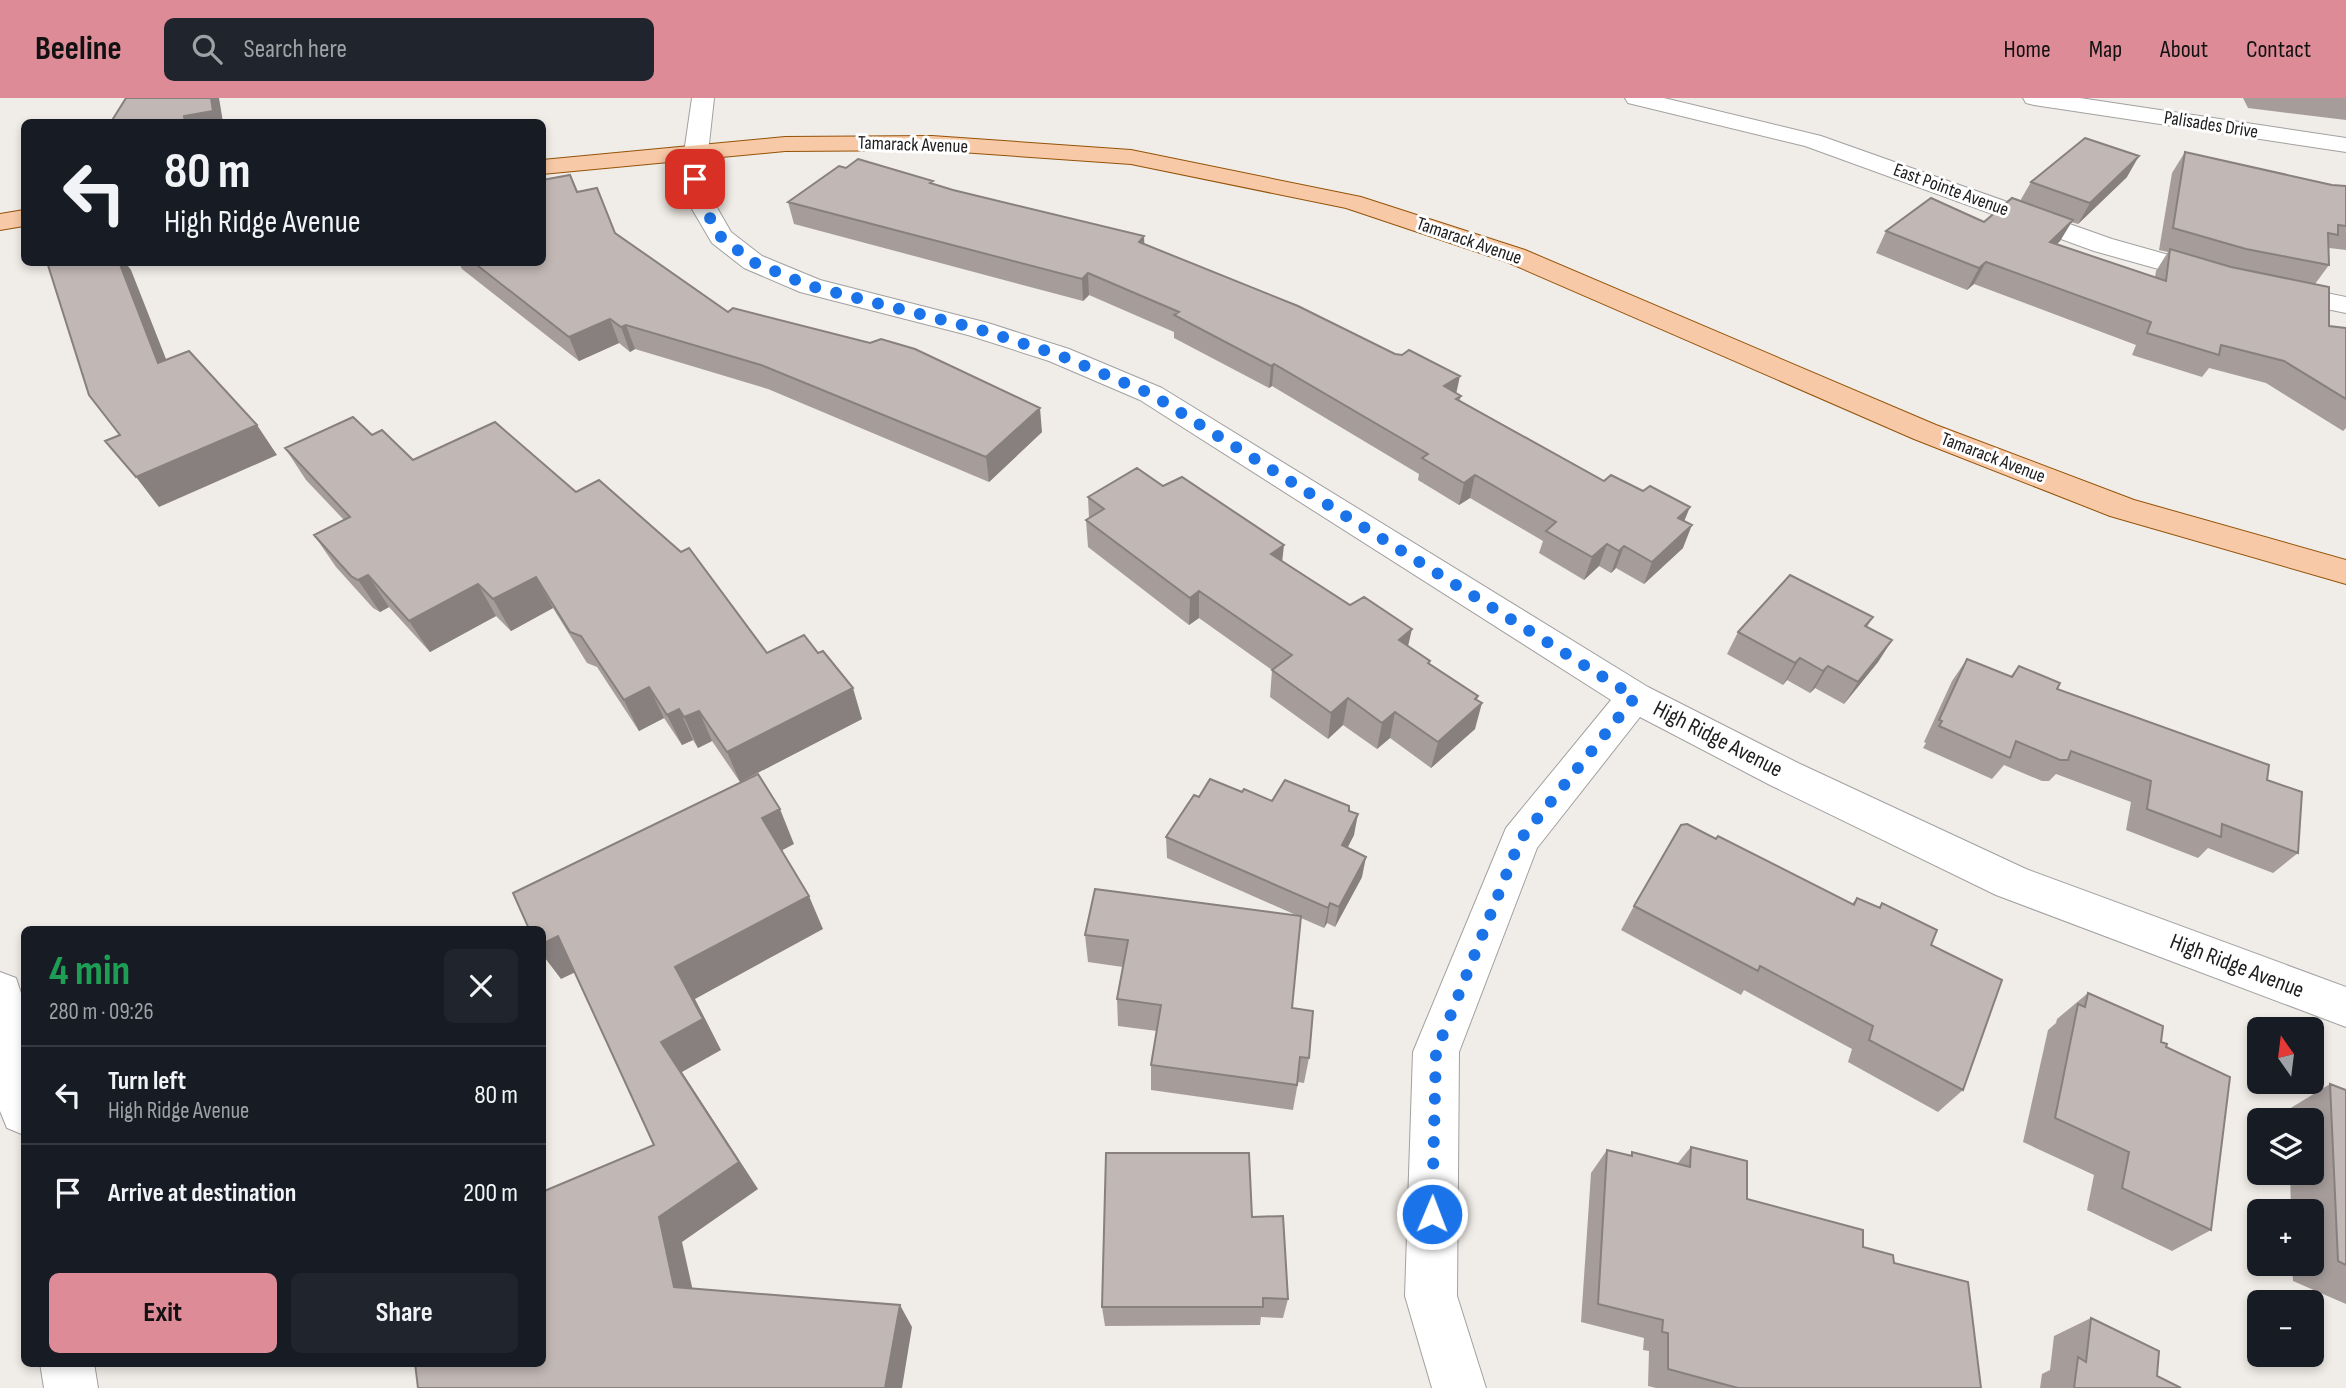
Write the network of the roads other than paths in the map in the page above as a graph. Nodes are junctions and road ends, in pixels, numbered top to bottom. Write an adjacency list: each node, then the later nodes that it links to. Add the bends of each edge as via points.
1 (703, 98): 5 (street, High Ridge Avenue)
2 (1636, 98): 9 (street, East Pointe Avenue, via 1813,141 2103,245 2246,284)
3 (2041, 99): 4 (street, Palisades Drive)
4 (2346, 145)
5 (696, 153): 6 (main road, Tamarack Avenue); 10 (main road, Tamarack Avenue, via 785,144 932,143 1118,156 1352,202 1516,256 1925,432 2122,508); 11 (street, High Ridge Avenue, via 695,192 721,237 753,262 810,286 1059,355 1151,394)
6 (546, 167)
7 (21, 218): 8 (main road)
8 (0, 222)
9 (2346, 304)
10 (2346, 572)
11 (1635, 697): 13 (street, High Ridge Avenue, via 2011,882); 19 (street, via 1520,840 1436,1052 1431,1296)
12 (0, 992): 14 (street)
13 (2346, 1007)
14 (21, 1099)
15 (21, 1116): 16 (street)
16 (0, 1128)
17 (68, 1367): 18 (street)
18 (71, 1388)
19 (1459, 1388)

